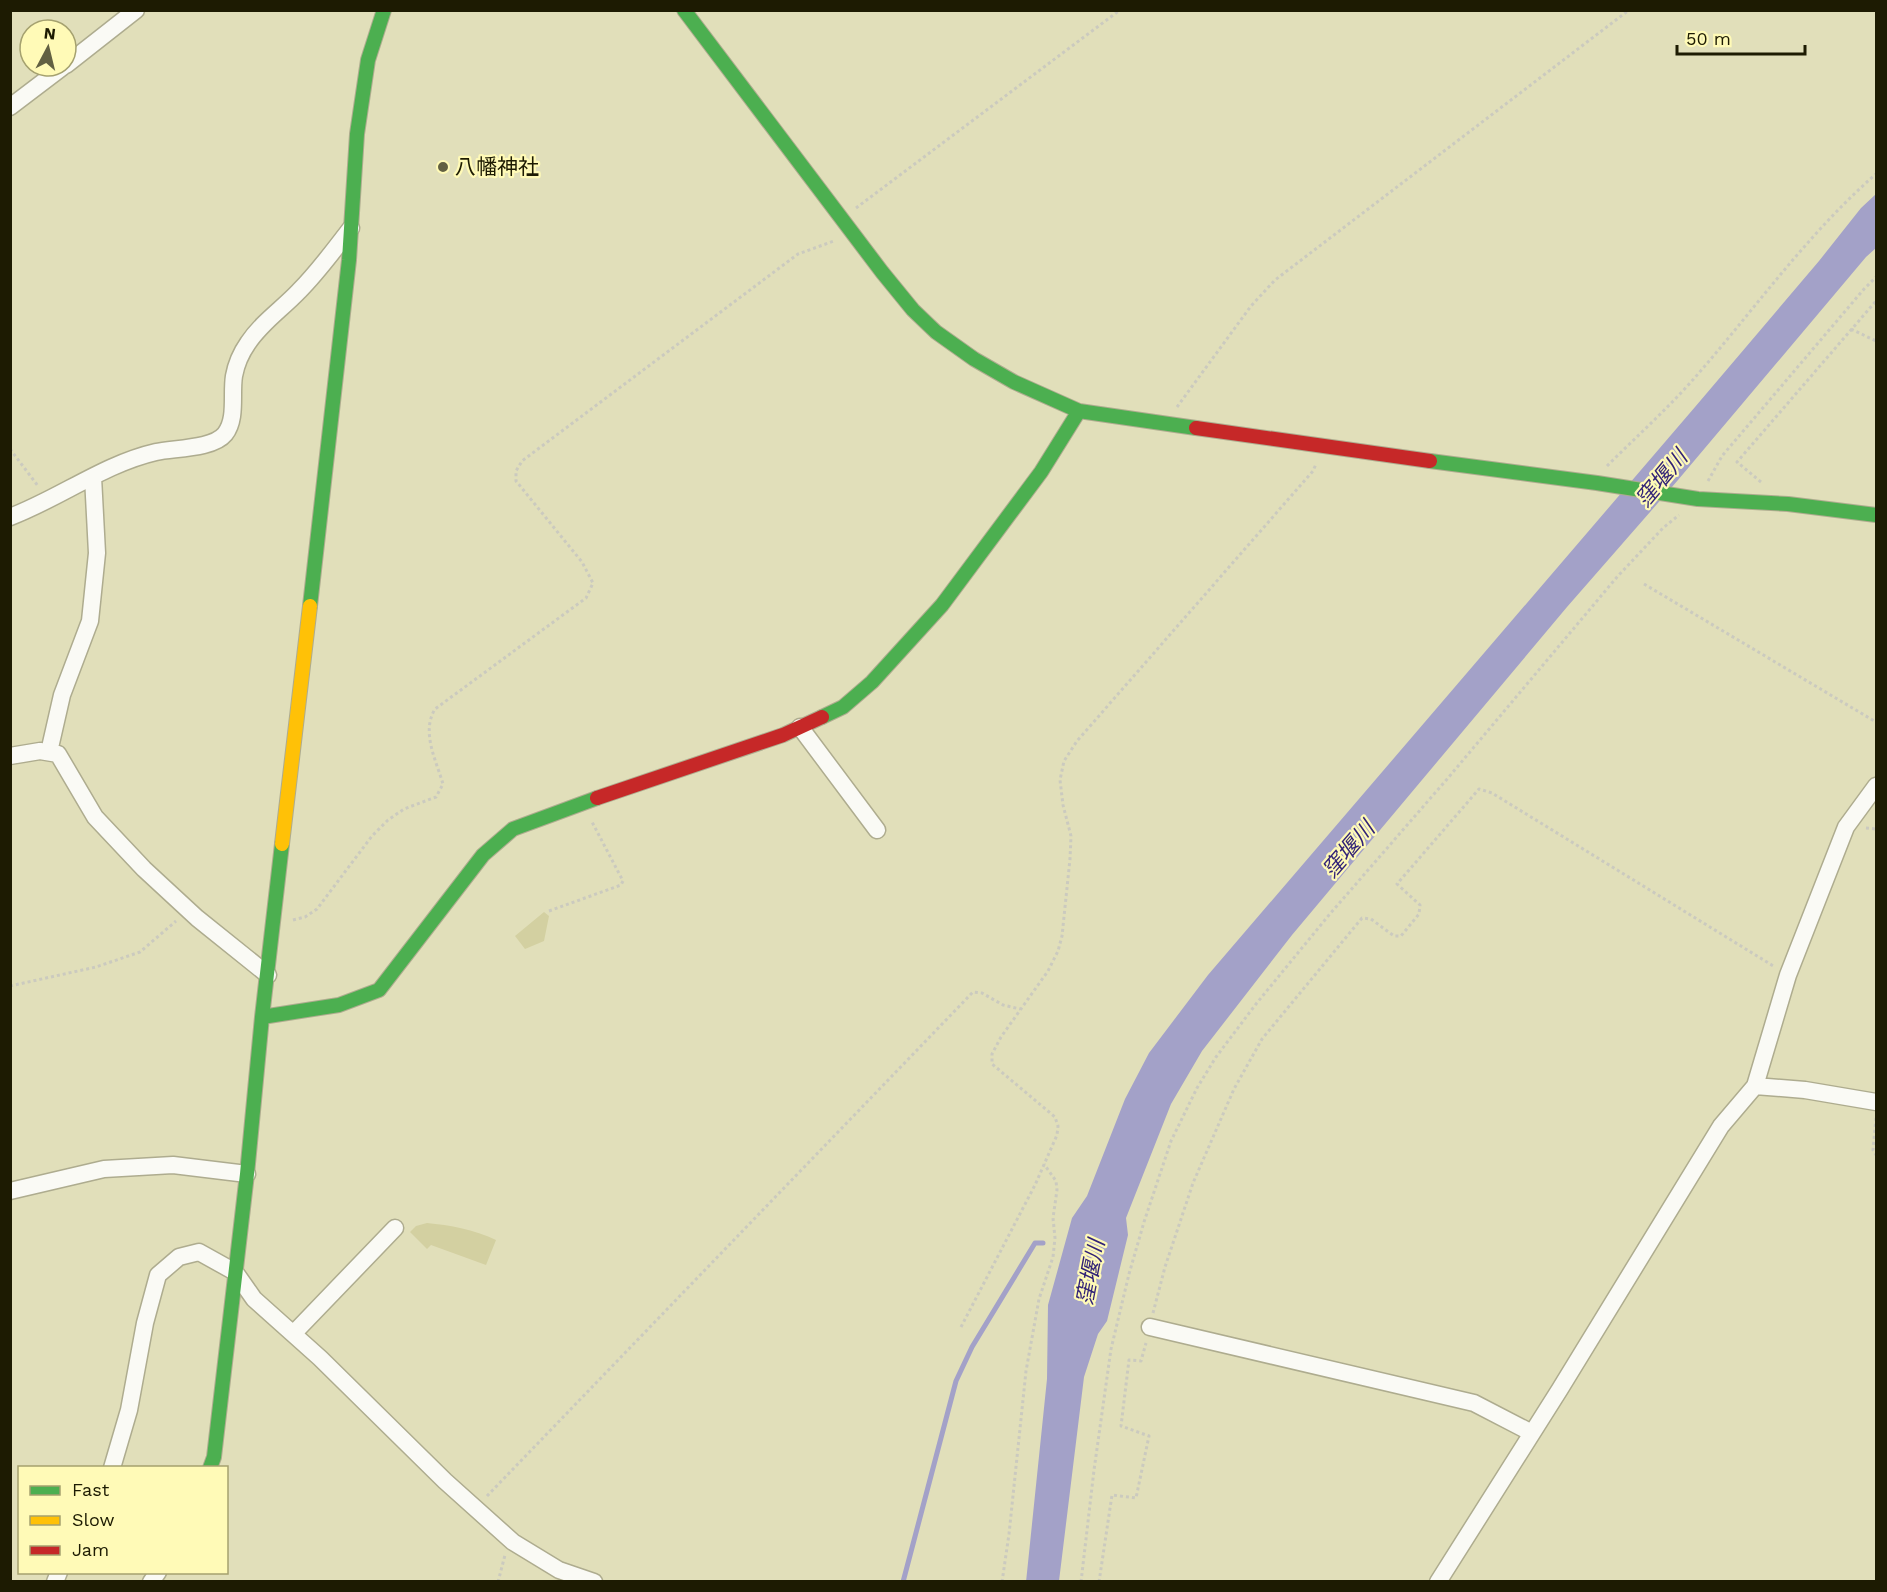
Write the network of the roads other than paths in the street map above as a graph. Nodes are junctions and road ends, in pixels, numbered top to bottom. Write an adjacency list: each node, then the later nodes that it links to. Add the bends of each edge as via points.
1 (136, 10): 4 (street)
2 (384, 10): 7 (street, via 368,60 357,134)
3 (684, 10): 8 (street, via 917,314 986,369)
4 (78, 55)
5 (48, 78): 6 (street)
6 (10, 107)
7 (351, 228): 9 (street, via 299,292 264,323 248,344 237,364 231,423 224,435 211,443 133,458); 17 (street)
8 (1079, 411): 10 (street, via 1698,499 1788,504); 12 (street, via 1041,472 942,605 865,688 843,706)
9 (93, 477): 11 (street); 13 (street, via 97,553 90,621 62,695)
10 (1876, 515)
11 (10, 517)
12 (800, 727): 16 (street); 18 (street, via 513,829 483,855 380,990 339,1005)
13 (49, 752): 14 (street); 17 (street, via 58,754 95,817 144,869)
14 (10, 756)
15 (1876, 786): 19 (street, via 1846,827 1788,975)
16 (877, 830)
17 (268, 975): 18 (street)
18 (262, 1017): 21 (street)
19 (1755, 1086): 20 (street); 27 (street, via 1721,1126)
20 (1876, 1102)
21 (247, 1174): 22 (street, via 173,1165 105,1169); 24 (street)
22 (10, 1191)
23 (395, 1228): 26 (street)
24 (235, 1272): 26 (street, via 254,1299); 28 (street, via 199,1252 178,1257 158,1275 129,1410); 29 (street)
25 (1150, 1327): 27 (street, via 1474,1403)
26 (293, 1334): 30 (street, via 509,1539 559,1570)
27 (1532, 1433): 31 (street)
28 (112, 1466)
29 (210, 1466)
30 (594, 1581)
31 (1438, 1581)

